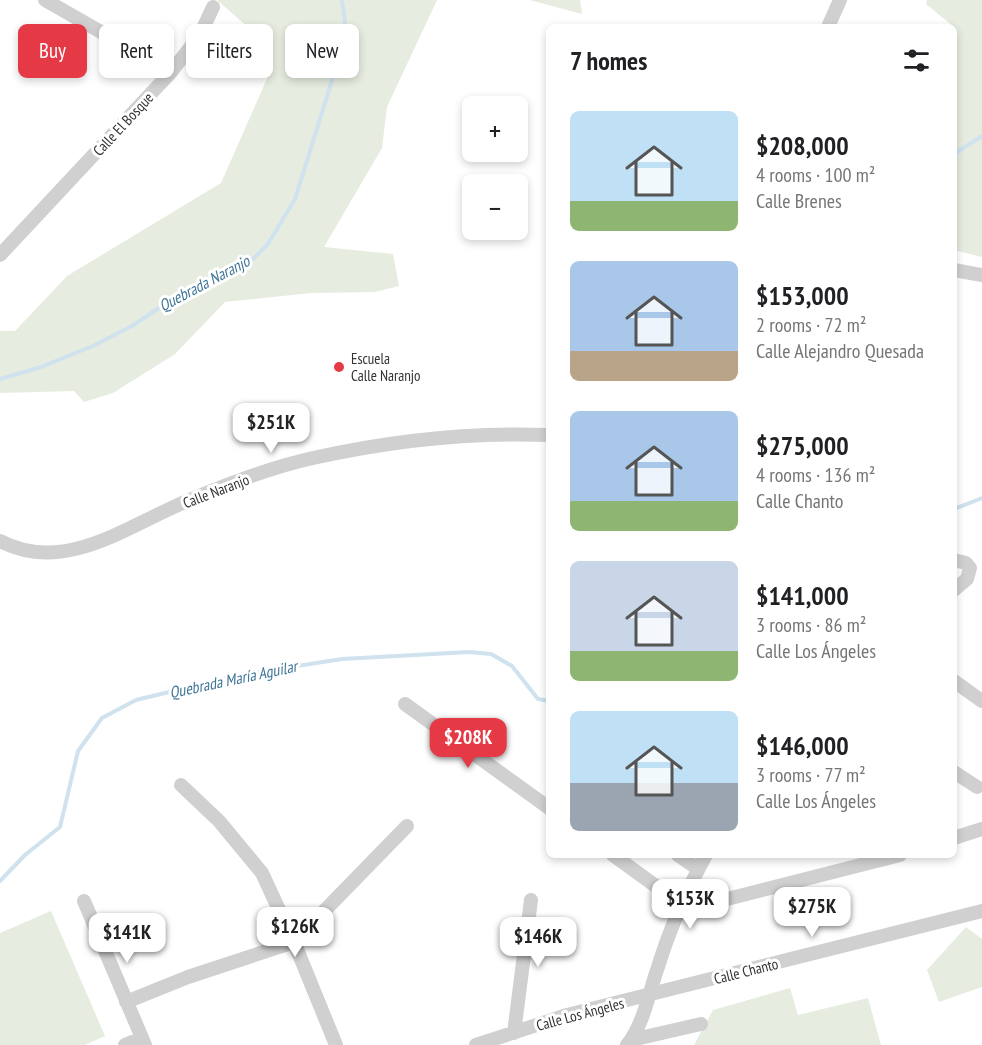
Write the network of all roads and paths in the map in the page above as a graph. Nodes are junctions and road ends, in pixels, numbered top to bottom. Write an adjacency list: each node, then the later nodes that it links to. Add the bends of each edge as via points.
1 (45, 0): 5 (street)
2 (840, 0): 4 (street)
3 (213, 7): 6 (street, Calle El Bosque, via 200,35)
4 (829, 24)
5 (99, 31)
6 (174, 68)
7 (165, 78): 8 (street, Calle El Bosque)
8 (0, 255)
9 (957, 271): 10 (street)
10 (982, 275)
11 (546, 435): 12 (street, Calle Naranjo, via 401,443 312,458 191,499 108,538 62,553 25,552)
12 (0, 541)
13 (957, 561): 14 (street, via 970,568 967,579)
14 (957, 587)
15 (957, 683): 16 (street)
16 (982, 701)
17 (405, 704): 21 (street)
18 (957, 774): 20 (street)
19 (181, 785): 34 (street, via 219,821 262,873)
20 (976, 787)
21 (546, 806)
22 (407, 826): 34 (street)
23 (982, 830): 24 (street)
24 (957, 837)
25 (617, 858): 32 (street)
26 (683, 858): 29 (street)
27 (704, 858): 29 (street)
28 (888, 858): 32 (street)
29 (698, 868): 32 (street)
30 (531, 900): 38 (street)
31 (84, 901): 36 (street)
32 (681, 908): 35 (street)
33 (982, 911): 35 (street, Calle Chanto)
34 (294, 942): 36 (street); 42 (street)
35 (650, 996): 38 (street, Calle Los Ángeles, via 567,1015); 40 (street)
36 (126, 1002): 39 (street)
37 (701, 1024): 40 (street)
38 (514, 1033): 43 (street, Calle Los Ángeles)
39 (144, 1042): 41 (street)
40 (629, 1043)
41 (125, 1045)
42 (336, 1045)
43 (476, 1045)

